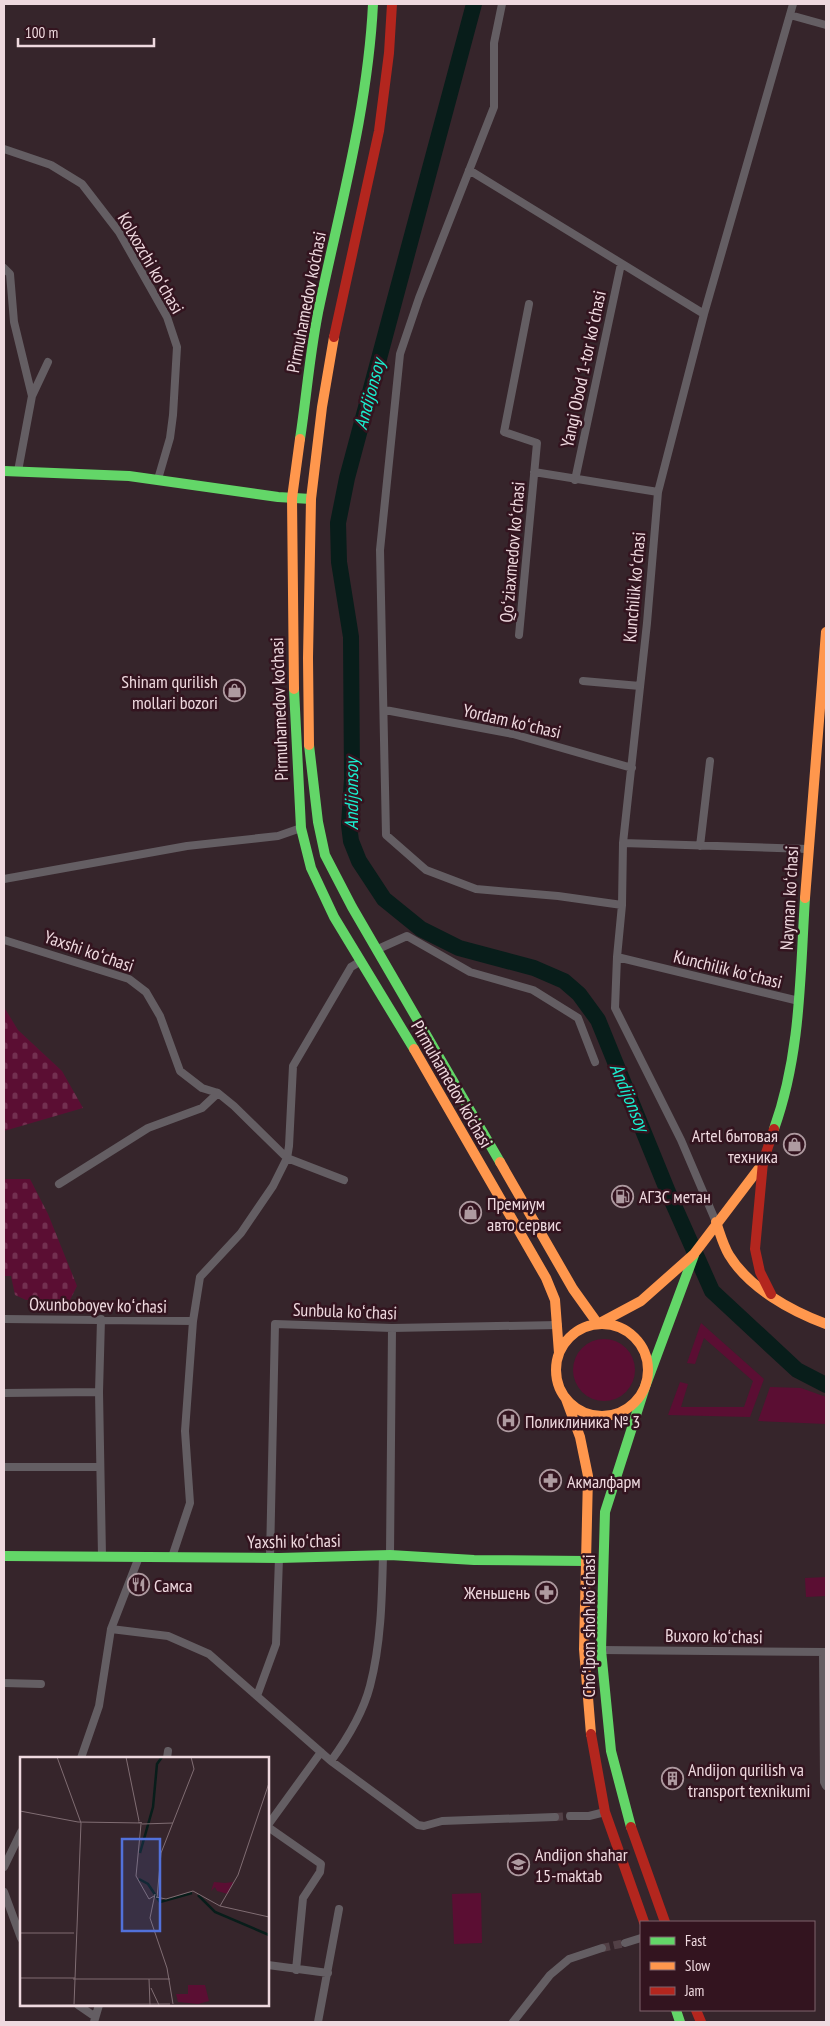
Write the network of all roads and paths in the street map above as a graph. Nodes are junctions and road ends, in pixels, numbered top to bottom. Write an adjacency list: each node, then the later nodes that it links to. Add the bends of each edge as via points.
1 (373, 4): 21 (main road, Pirmuhamedov ko'chasi, via 372,49 360,123 319,306)
2 (392, 4): 22 (main road, Pirmuhamedov ko'chasi, via 378,131 341,298 322,407)
3 (502, 4): 8 (street, via 494,43 494,107)
4 (793, 4): 5 (street, Kunchilik koʻchasi)
5 (790, 15): 6 (street); 12 (street, Kunchilik koʻchasi)
6 (826, 25)
7 (4, 149): 18 (street, Kolxozchi koʻchasi, via 52,165 82,184 119,232 167,317 177,347 170,438)
8 (469, 170): 9 (street); 27 (street, via 400,354 380,550)
9 (621, 264): 12 (street); 19 (street, Yangi Obod 1-tor koʻchasi)
10 (4, 268): 14 (street, via 10,274 14,322)
11 (529, 304): 17 (street, Qoʻziaxmedov koʻchasi, via 504,432 537,443)
12 (704, 314): 20 (street, Kunchilik koʻchasi)
13 (48, 362): 14 (street)
14 (32, 396): 16 (street)
15 (4, 471): 16 (main road)
16 (18, 471): 18 (main road)
17 (534, 472): 19 (street, Qoʻziaxmedov koʻchasi); 24 (street, Qoʻziaxmedov koʻchasi)
18 (158, 479): 21 (main road)
19 (575, 480): 20 (street, Qoʻziaxmedov koʻchasi)
20 (658, 492): 26 (street, Kunchilik koʻchasi)
21 (292, 498): 22 (main road); 30 (main road, Pirmuhamedov ko'chasi, via 293,662)
22 (311, 499): 37 (main road, Pirmuhamedov ko'chasi, via 309,723 318,822 325,855)
23 (826, 632): 33 (main road, Nayman koʻchasi)
24 (519, 635)
25 (583, 681): 26 (street)
26 (640, 686): 29 (street, Kunchilik koʻchasi)
27 (385, 710): 29 (street, Yordam koʻchasi, via 512,734); 35 (street, via 386,834 426,870 476,890)
28 (710, 760): 32 (street)
29 (632, 768): 31 (street, Kunchilik koʻchasi)
30 (301, 828): 34 (street, via 278,836 187,846); 39 (main road, Pirmuhamedov ko'chasi, via 310,868)
31 (623, 844): 32 (street); 35 (street, Kunchilik koʻchasi)
32 (700, 846): 33 (street)
33 (808, 849): 40 (main road, Nayman koʻchasi)
34 (4, 879)
35 (622, 905): 38 (street, Kunchilik koʻchasi)
36 (4, 940): 42 (street, Yaxshi koʻchasi, via 129,979 146,992 160,1016 180,1071 202,1088)
37 (378, 949): 41 (street, via 407,936 470,972 532,990 578,1018); 53 (main road, Pirmuhamedov ko'chasi, via 573,1289)
38 (617, 957): 40 (street, Kunchilik koʻchasi); 47 (street, via 615,1008 681,1140)
39 (360, 961): 43 (street, Oxunboboyev koʻchasi, via 351,968 293,1066); 55 (main road, Pirmuhamedov ko'chasi, via 380,990 546,1278 555,1300)
40 (800, 1001): 44 (main road, Nayman koʻchasi, via 793,1069)
41 (595, 1062)
42 (218, 1093): 43 (street, Yaxshi koʻchasi); 46 (street, via 202,1108 148,1128)
43 (287, 1158): 45 (street, Yaxshi koʻchasi); 52 (street, Oxunboboyev koʻchasi, via 273,1186 241,1233 200,1277)
44 (763, 1162): 47 (main road); 49 (main road, via 756,1249 760,1272)
45 (344, 1180)
46 (59, 1184)
47 (716, 1222): 48 (main road); 49 (main road, via 729,1254 750,1278)
48 (694, 1254): 53 (main road, via 641,1301); 58 (main road)
49 (771, 1294): 54 (main road)
50 (4, 1319): 51 (street, Oxunboboyev koʻchasi)
51 (102, 1319): 52 (street, Oxunboboyev koʻchasi); 59 (street)
52 (193, 1321): 68 (street, Oxunboboyev koʻchasi, via 185,1430 190,1503)
53 (598, 1324): 57 (main road, via 574,1333); 58 (main road, via 628,1332 639,1343 646,1356)
54 (826, 1324)
55 (558, 1326): 56 (street, Sunbula koʻchasi); 57 (main road, Pirmuhamedov ko'chasi)
56 (392, 1328): 66 (street); 69 (street, Sunbula koʻchasi, via 275,1324)
57 (558, 1353): 61 (main road, via 556,1377)
58 (645, 1387): 61 (main road, via 624,1411 609,1416 585,1412); 72 (main road, Choʻlpon shoh koʻchasi, via 605,1512)
59 (99, 1392): 60 (street); 63 (street)
60 (4, 1393)
61 (566, 1399): 70 (main road, Choʻlpon shoh koʻchasi, via 580,1437 588,1476)
62 (4, 1467): 63 (street)
63 (100, 1467): 65 (street)
64 (4, 1556): 65 (main road, Yaxshi koʻchasi)
65 (102, 1556): 67 (main road, Yaxshi koʻchasi)
66 (387, 1556): 69 (main road, Yaxshi koʻchasi); 70 (main road, Yaxshi koʻchasi); 79 (street, via 370,1688 352,1728)
67 (140, 1557): 68 (main road, Yaxshi koʻchasi); 71 (street)
68 (172, 1557): 69 (main road, Yaxshi koʻchasi)
69 (275, 1558): 76 (street, via 276,1644)
70 (586, 1561): 81 (main road, Choʻlpon shoh koʻchasi, via 584,1649 587,1700 592,1750)
71 (111, 1629): 76 (street, via 168,1636 209,1654); 78 (street, via 99,1706)
72 (601, 1650): 73 (street, Buxoro koʻchasi); 91 (main road, Choʻlpon shoh koʻchasi, via 611,1751 625,1810)
73 (825, 1652): 80 (street)
74 (4, 1683): 75 (street)
75 (41, 1684)
76 (257, 1696): 77 (street)
77 (321, 1752): 79 (street); 84 (street)
78 (81, 1757)
79 (331, 1761): 83 (street, via 418,1825 442,1820)
80 (826, 1786)
81 (605, 1812): 82 (street); 90 (main road, Choʻlpon shoh koʻchasi)
82 (570, 1816)
83 (555, 1817)
84 (269, 1825)
85 (269, 1827): 97 (street, via 321,1864 320,1872 303,1898)
86 (20, 1834): 87 (street)
87 (4, 1867)
88 (4, 1892): 92 (street)
89 (339, 1909): 98 (street)
90 (644, 1921)
91 (665, 1921)
92 (20, 1935)
93 (640, 1938): 94 (street)
94 (625, 1943)
95 (602, 1948): 103 (street, via 570,1959 550,1975)
96 (269, 1965): 97 (street)
97 (296, 1970): 98 (street)
98 (328, 1974): 102 (street)
99 (79, 2006): 101 (street)
100 (99, 2006): 101 (street)
101 (94, 2019)
102 (318, 2022)
103 (513, 2022)

